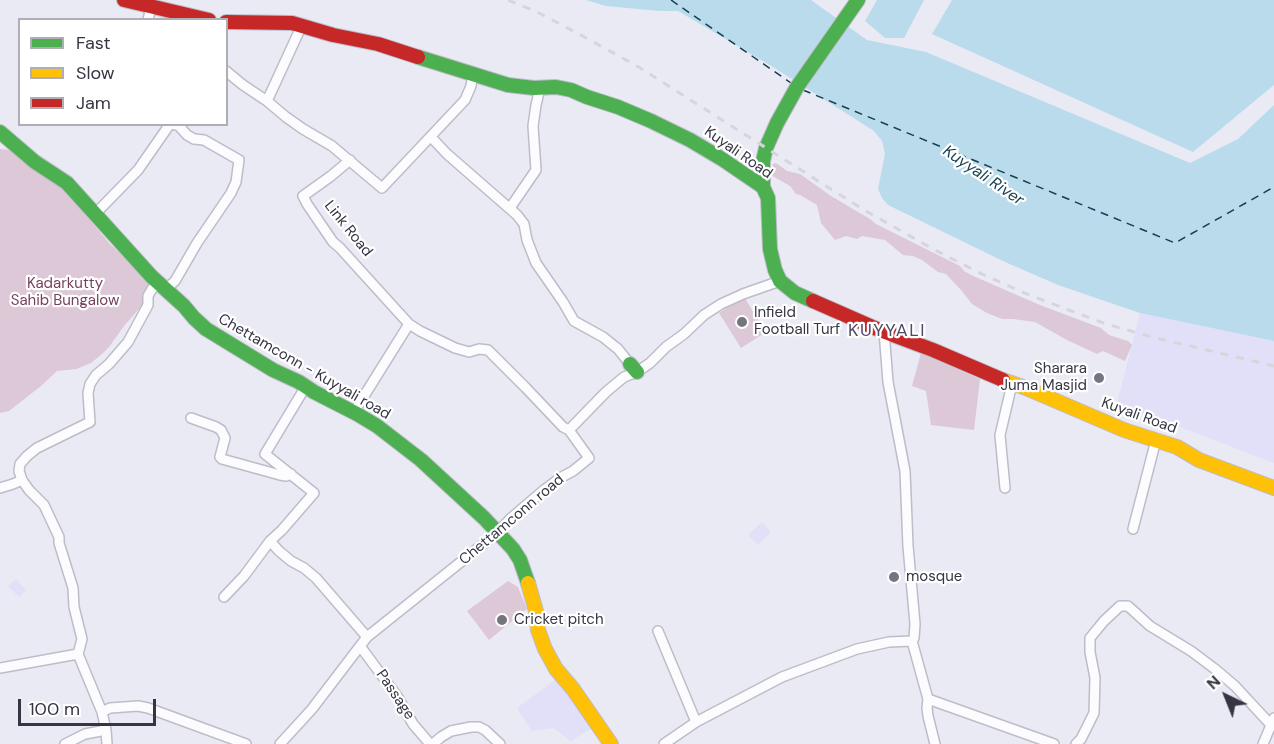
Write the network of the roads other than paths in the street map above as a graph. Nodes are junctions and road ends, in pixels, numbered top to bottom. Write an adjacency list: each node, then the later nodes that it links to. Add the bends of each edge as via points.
1 (124, 0): 3 (main road)
2 (858, 0): 16 (main road, via 797,87 777,123 763,161)
3 (150, 13): 4 (main road)
4 (198, 18)
5 (228, 21): 6 (main road, Kuyali Road)
6 (302, 25): 8 (main road, Kuyali Road); 10 (street)
7 (228, 72): 10 (street)
8 (473, 74): 9 (main road, Kuyali Road); 14 (street, via 465,100)
9 (540, 88): 16 (main road, Kuyali Road, via 571,90 651,121 690,140); 17 (street, via 533,126 536,170)
10 (267, 101): 15 (street)
11 (174, 126): 18 (street)
12 (176, 126): 20 (street, via 239,160 231,193 175,281)
13 (0, 132): 18 (main road, Chettamconn - Kuyyali road, via 67,183)
14 (431, 137): 15 (street, via 382,188); 17 (street)
15 (350, 160): 21 (street, Link Road, via 303,196 333,242)
16 (763, 187): 19 (main road, Kuyali Road, via 768,198 770,249)
17 (510, 208): 23 (street, via 524,224 536,263 574,321 603,337)
18 (95, 214): 20 (main road, Chettamconn - Kuyyali road)
19 (780, 281): 22 (main road, Kuyali Road, via 795,293); 23 (street, via 721,304 650,363)
20 (163, 286): 25 (main road, Chettamconn - Kuyyali road, via 214,334); 31 (street, via 152,289 128,342 90,384 90,422 27,456 20,464)
21 (409, 324): 26 (street); 28 (street, Link Road, via 455,348 469,352 488,350)
22 (884, 331): 24 (main road, Kuyali Road); 41 (street, via 888,382 905,471 915,624)
23 (633, 368): 28 (street)
24 (1011, 384): 29 (main road, Kuyali Road); 33 (street, via 1000,435)
25 (306, 386): 26 (main road, Chettamconn - Kuyyali road); 30 (street, via 265,454)
26 (354, 412): 36 (main road, Chettamconn - Kuyyali road, via 421,460)
27 (190, 418): 30 (street, via 221,430 225,438 222,459 280,475)
28 (569, 430): 36 (street, Chettamconn road, via 589,458 544,490)
29 (1156, 440): 34 (main road, Kuyali Road); 35 (street)
30 (291, 474): 37 (street, via 314,493)
31 (22, 480): 32 (street); 43 (street, via 44,505 59,537 82,639)
32 (0, 488)
33 (1005, 488)
34 (1274, 488)
35 (1133, 529)
36 (497, 533): 40 (street, Chettamconn road); 56 (main road, Chettamconn - Kuyyali road, via 520,560 545,649)
37 (270, 541): 38 (street); 40 (street, via 316,578)
38 (224, 597)
39 (658, 631): 47 (street)
40 (367, 637): 42 (street, Chettamconn road)
41 (912, 641): 45 (street); 47 (street, via 872,645 782,677)
42 (360, 646): 53 (street, Chettamconn road); 54 (street, Passage, via 398,696 413,724)
43 (78, 654): 44 (street); 46 (street)
44 (0, 668)
45 (928, 699): 58 (street); 59 (street)
46 (102, 712): 49 (street); 52 (street, via 110,708 148,708)
47 (696, 722): 57 (street)
48 (1272, 722): 60 (street, via 1215,669 1150,626 1128,606 1120,606 1090,638 1094,713); 61 (street)
49 (106, 730): 50 (street, via 85,734); 51 (street)
50 (65, 744)
51 (107, 744)
52 (246, 744)
53 (280, 744)
54 (432, 744): 55 (street, Passage, via 451,731 471,727 485,730)
55 (500, 744)
56 (611, 744)
57 (664, 744)
58 (935, 744)
59 (1054, 744)
60 (1077, 744)
61 (1263, 744)

